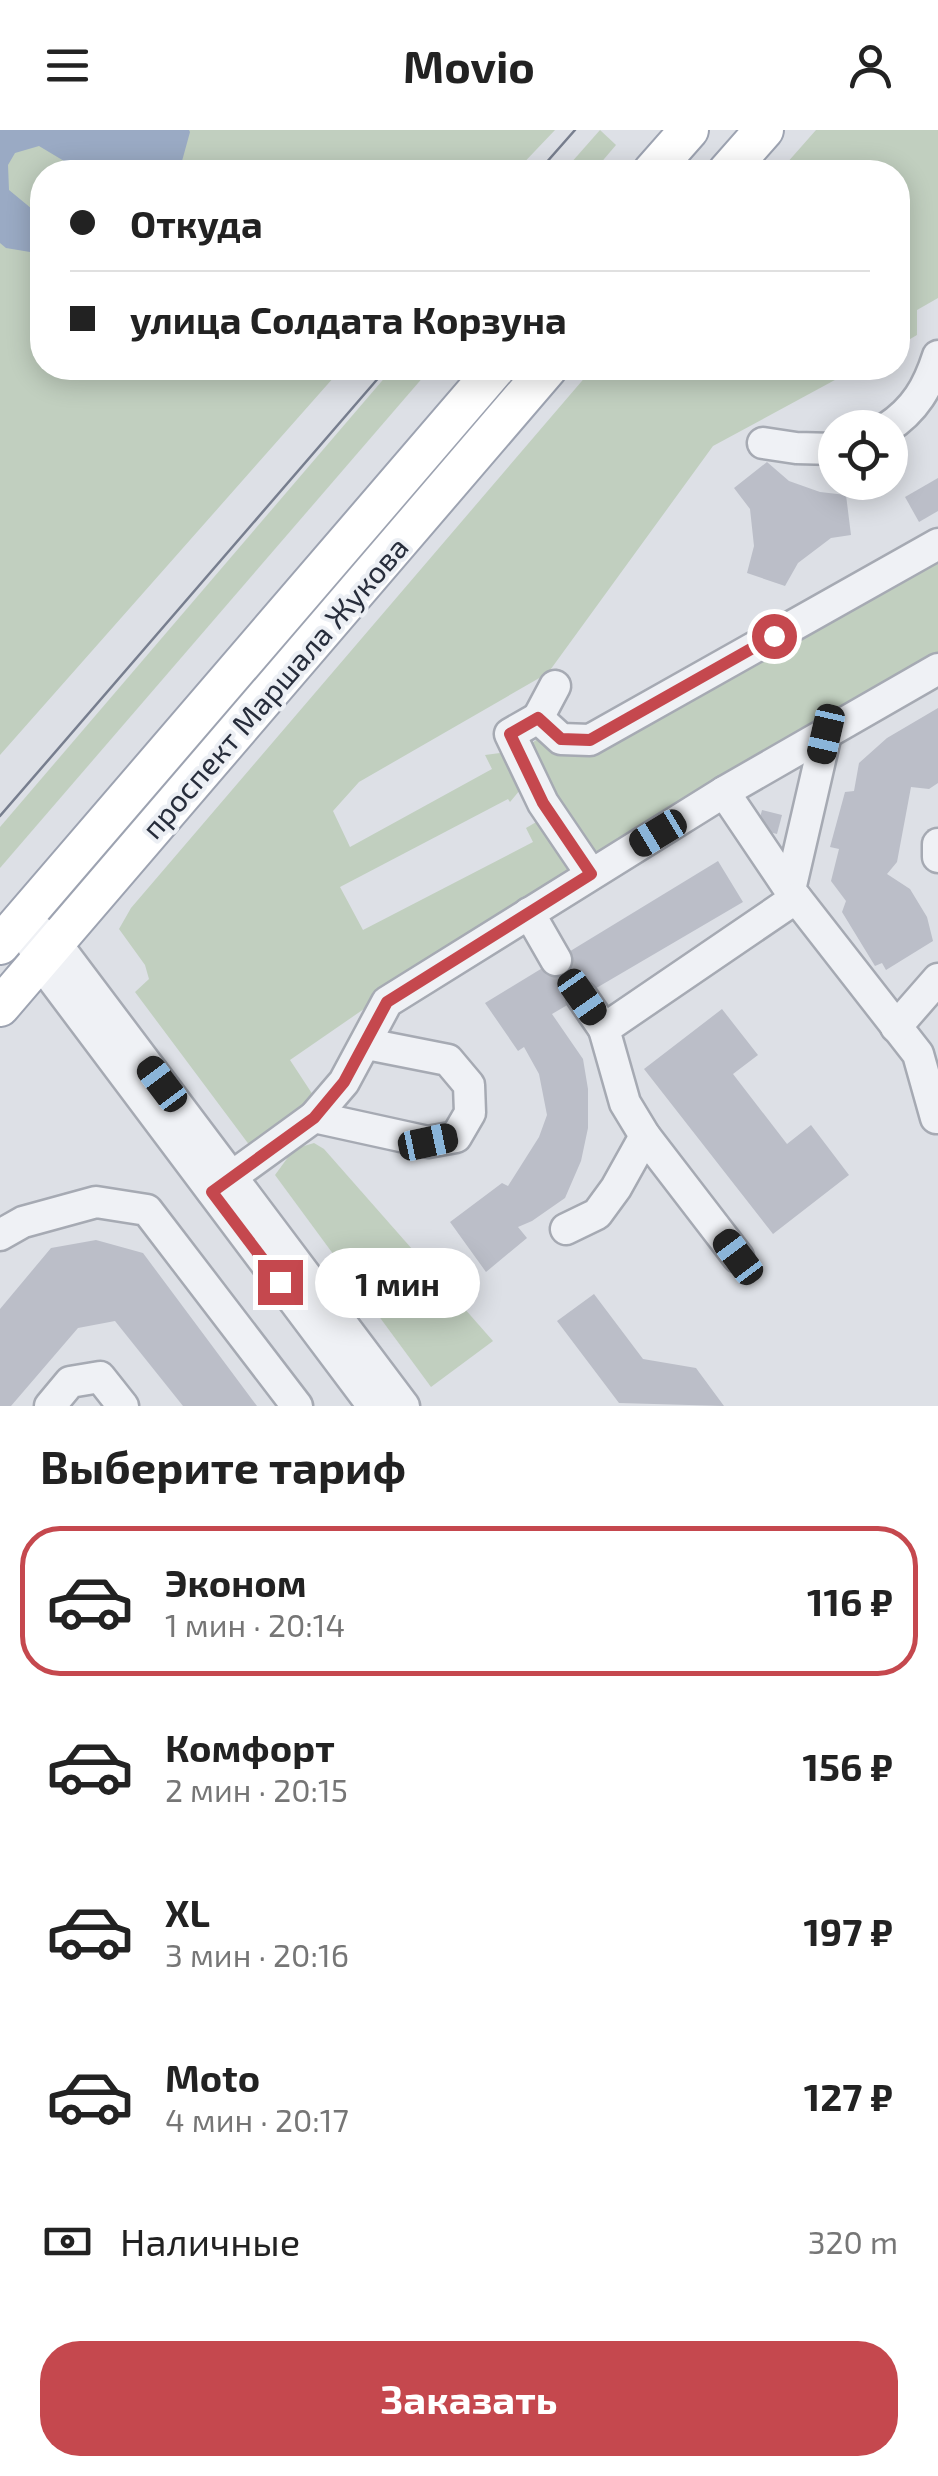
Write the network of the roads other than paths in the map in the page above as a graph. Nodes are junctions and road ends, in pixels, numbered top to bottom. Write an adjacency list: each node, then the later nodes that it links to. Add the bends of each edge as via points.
1 (689, 130): 3 (main road)
2 (764, 130): 4 (main road)
3 (663, 160)
4 (738, 160)
5 (938, 356): 8 (street)
6 (486, 380): 22 (main road, проспект Маршала Жукова)
7 (538, 380): 23 (main road, проспект Маршала Жукова)
8 (908, 413)
9 (763, 443): 10 (street)
10 (818, 449)
11 (938, 544): 14 (street, via 590,740 561,739)
12 (938, 669): 15 (street)
13 (556, 686): 14 (street)
14 (538, 718): 19 (street, via 510,734 543,803)
15 (826, 734): 16 (street); 20 (street)
16 (724, 792): 19 (street); 20 (street)
17 (938, 844): 18 (street)
18 (938, 858)
19 (591, 874): 21 (street)
20 (793, 894): 28 (street); 29 (street)
21 (529, 913): 24 (street); 30 (street, via 387,1002)
22 (11, 933): 23 (street)
23 (47, 952): 27 (main road, проспект Маршала Жукова); 34 (street)
24 (556, 960)
25 (938, 979): 28 (street)
26 (582, 997): 29 (street)
27 (0, 1008)
28 (896, 1026): 32 (street, via 918,1054)
29 (604, 1029): 33 (street, via 625,1103)
30 (367, 1044): 31 (street, via 357,1085); 31 (street, via 448,1060 469,1085 470,1112 456,1137 428,1142)
31 (314, 1118): 34 (street)
32 (936, 1118)
33 (645, 1136): 35 (street, via 597,1214); 37 (street)
34 (222, 1184): 38 (street)
35 (566, 1229)
36 (0, 1236): 41 (street, via 23,1222 96,1202 147,1210)
37 (738, 1257)
38 (381, 1402)
39 (50, 1406): 40 (street, via 70,1382 100,1377)
40 (123, 1406)
41 (298, 1406)

